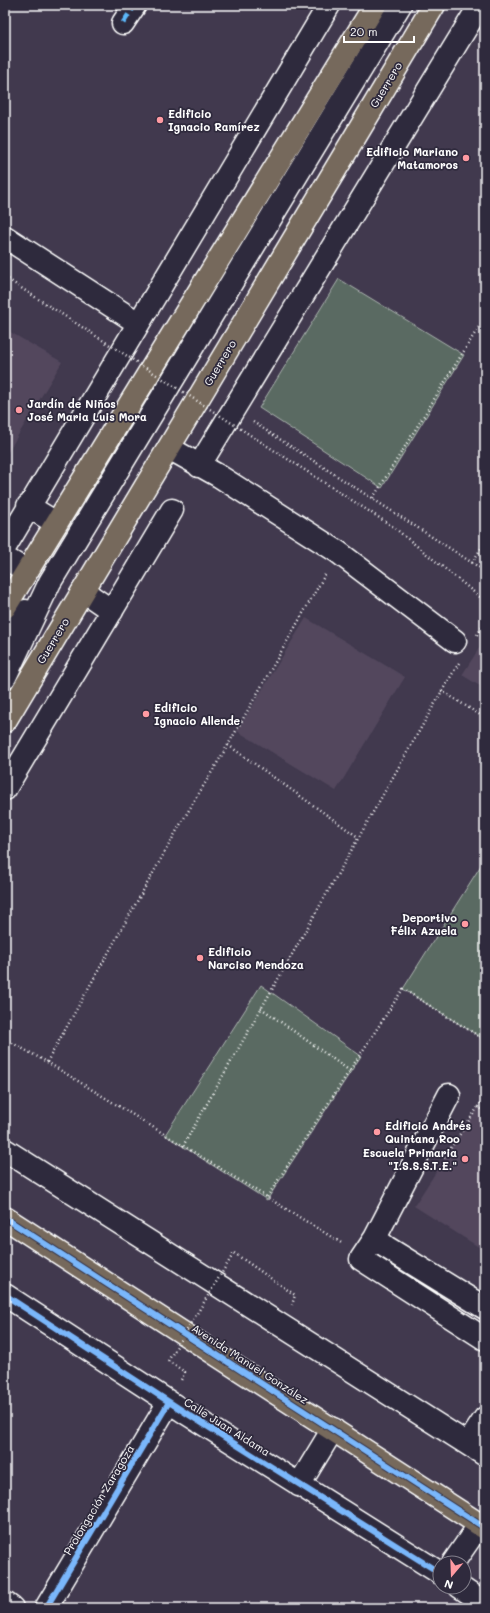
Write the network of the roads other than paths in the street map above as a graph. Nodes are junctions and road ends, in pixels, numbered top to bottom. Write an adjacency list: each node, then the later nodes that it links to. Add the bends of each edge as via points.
1 (329, 5): 7 (street)
2 (375, 5): 12 (main road)
3 (400, 5): 16 (street)
4 (434, 5): 8 (main road, Guerrero)
5 (480, 5): 9 (street)
6 (5, 237): 7 (street)
7 (138, 323): 10 (street)
8 (168, 448): 9 (street); 17 (main road, Guerrero)
9 (199, 466): 21 (street, via 219,476 338,552)
10 (28, 506): 12 (street); 13 (street)
11 (172, 510): 19 (street)
12 (56, 523): 15 (main road)
13 (5, 547)
14 (5, 558): 15 (street)
15 (26, 571): 18 (main road)
16 (50, 582): 20 (street); 22 (street)
17 (83, 591): 19 (street); 23 (main road, Guerrero)
18 (5, 608)
19 (112, 611): 24 (street)
20 (5, 638)
21 (463, 647)
22 (5, 677)
23 (5, 721)
24 (5, 789)
25 (449, 1095): 28 (street)
26 (5, 1150): 35 (street)
27 (5, 1218): 34 (main road, Avenida Manuel González)
28 (375, 1238): 30 (street); 31 (street, via 361,1259)
29 (5, 1295): 32 (street, Calle Juan Aldama)
30 (485, 1308)
31 (485, 1338)
32 (168, 1402): 36 (street, Calle Juan Aldama); 44 (street, Prolongación Zaragoza)
33 (485, 1418): 35 (street)
34 (333, 1429): 36 (street); 37 (main road, Avenida Manuel González)
35 (476, 1450)
36 (300, 1485): 39 (street, Calle Juan Aldama)
37 (482, 1526): 38 (street)
38 (459, 1555)
39 (432, 1568)
40 (472, 1595): 42 (street)
41 (5, 1603): 43 (street)
42 (485, 1604)
43 (12, 1608)
44 (46, 1608)

